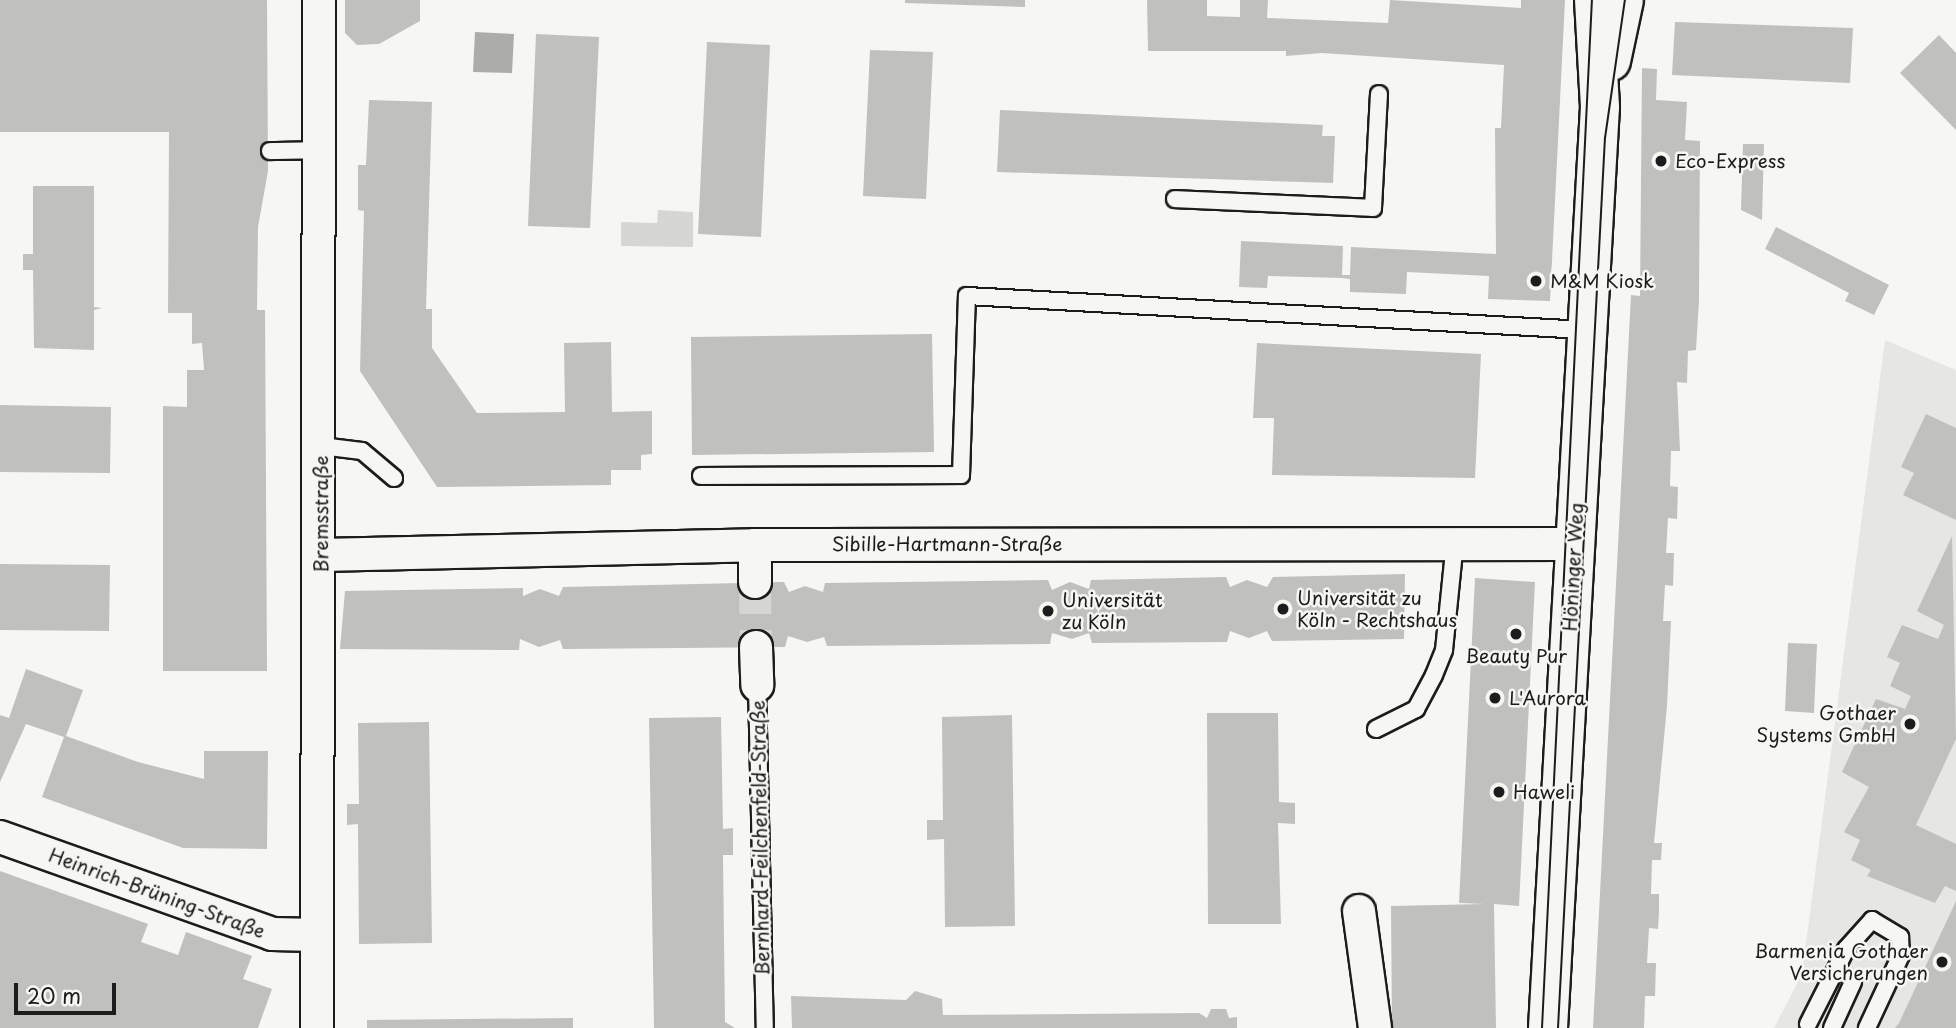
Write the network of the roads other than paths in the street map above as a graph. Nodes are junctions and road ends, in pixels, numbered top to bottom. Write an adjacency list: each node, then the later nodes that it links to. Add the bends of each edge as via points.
1 (319, 0): 7 (street, Bremsstraße)
2 (1594, 0): 5 (street, Höninger Weg)
3 (1624, 0): 5 (street, Höninger Weg)
4 (1379, 94): 8 (lane, via 1373,208)
5 (1600, 107): 9 (street, Höninger Weg)
6 (270, 150): 7 (lane)
7 (320, 150): 10 (street, Bremsstraße)
8 (1175, 199)
9 (1584, 331): 11 (lane, via 967,296 961,475); 14 (street, Höninger Weg)
10 (321, 446): 12 (lane, via 362,451); 16 (street, Bremsstraße)
11 (701, 477)
12 (394, 478)
13 (1455, 542): 14 (street, Sibille-Hartmann-Straße); 15 (street, Sibille-Hartmann-Straße); 20 (lane, via 1444,650 1434,675 1416,709)
14 (1574, 544): 29 (street, Höninger Weg)
15 (755, 545): 16 (street, Sibille-Hartmann-Straße); 17 (street)
16 (321, 555): 23 (street, Bremsstraße)
17 (755, 582)
18 (756, 647): 19 (street, Bernhard-Feilchenfeld-Straße)
19 (757, 685): 27 (lane, Bernhard-Feilchenfeld-Straße)
20 (1376, 729)
21 (0, 837): 23 (street, Heinrich-Brüning-Straße, via 272,934)
22 (1359, 911): 28 (street)
23 (317, 936): 26 (street, Bremsstraße)
24 (1853, 982): 30 (lane)
25 (1808, 1024): 31 (lane, via 1846,949 1872,920 1900,937 1901,956)
26 (317, 1028)
27 (765, 1028)
28 (1375, 1028)
29 (1548, 1028)
30 (1832, 1028)
31 (1867, 1028)

